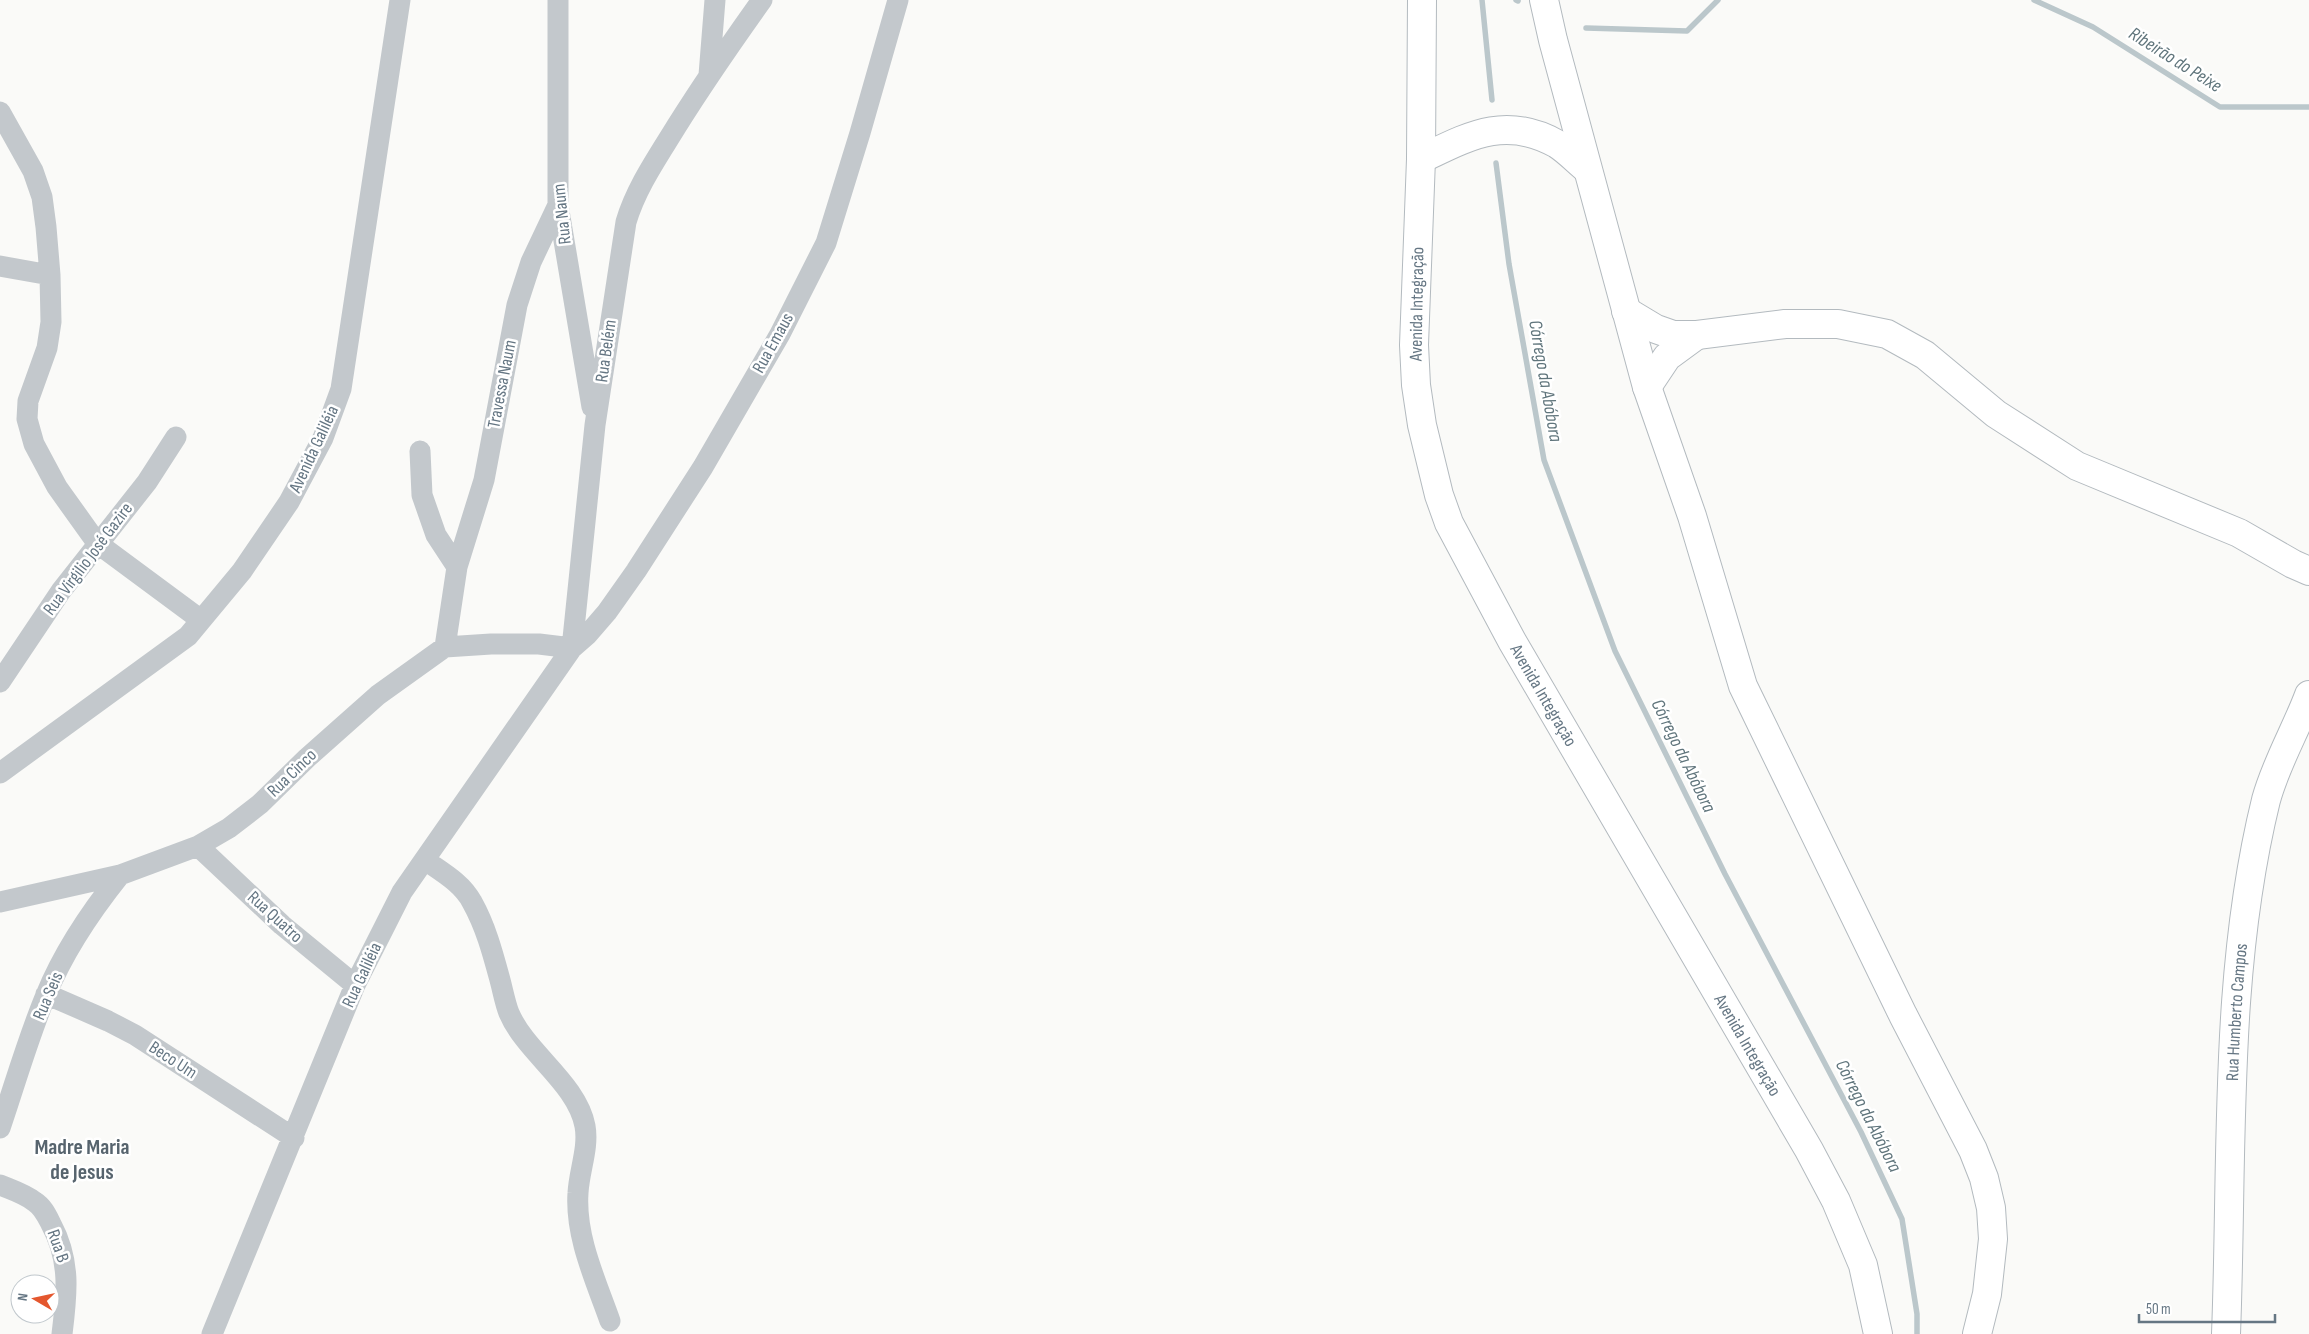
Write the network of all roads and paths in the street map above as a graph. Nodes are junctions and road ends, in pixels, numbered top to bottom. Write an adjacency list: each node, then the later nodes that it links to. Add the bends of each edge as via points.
1 (400, 0): 24 (street, Avenida Galiléia, via 341,389 323,438 288,502 242,571)
2 (558, 0): 12 (street, Rua Naum)
3 (715, 0): 8 (street)
4 (762, 0): 8 (street, Rua Belém)
5 (898, 0): 26 (street, Rua Emaus, via 826,243 780,334 703,467 607,612)
6 (1422, 0): 10 (street, Avenida Integração)
7 (1544, 0): 11 (street)
8 (709, 76): 18 (street, Rua Belém, via 632,202 620,256)
9 (0, 112): 14 (street, via 33,171 42,197)
10 (1421, 159): 11 (street, via 1483,131 1504,130 1528,132 1558,145); 42 (street, Avenida Integração, via 1414,345 1416,386 1429,460 1449,523 1512,641 1832,1193 1864,1265)
11 (1587, 169): 15 (street)
12 (558, 205): 18 (street, Rua Naum); 22 (street, Travessa Naum, via 531,262 517,305 484,480)
13 (0, 266): 14 (street)
14 (50, 275): 21 (street, via 51,322 47,348 28,401 27,419 34,444 57,487)
15 (1626, 311): 16 (street, via 1674,335); 17 (street)
16 (1697, 335): 17 (street, via 1668,357); 23 (street, via 1785,324 1838,324 1887,334 1925,355 1996,414 2076,466 2239,533)
17 (1647, 387): 43 (street, via 1692,516 1743,686 1984,1178 1991,1208 1992,1239 1987,1294)
18 (595, 425): 26 (street, Rua Belém)
19 (176, 437): 21 (street, Rua Virgilio José Gazire, via 147,482)
20 (420, 451): 22 (street, via 422,494 436,535)
21 (97, 543): 24 (street); 27 (street, Rua Virgilio José Gazire)
22 (457, 567): 25 (street, Travessa Naum)
23 (2304, 573)
24 (201, 620): 29 (street, Avenida Galiléia, via 188,636)
25 (445, 648): 26 (street, via 520,644); 30 (street, Rua Cinco, via 378,695 260,804)
26 (572, 648): 31 (street, Rua Galiléia)
27 (0, 682)
28 (2308, 698): 44 (street, Rua Humberto Campos, via 2288,739 2267,798 2249,884 2236,988)
29 (0, 773)
30 (198, 846): 32 (street, Rua Cinco); 34 (street, Rua Quatro, via 282,925)
31 (425, 860): 34 (street, Rua Galiléia, via 402,892); 39 (street, via 458,884 472,901 490,941 510,1013 520,1031 575,1101 585,1125 586,1142 578,1194 580,1225)
32 (120, 875): 33 (street, Rua Cinco); 35 (street, Rua Seis, via 77,937)
33 (0, 902)
34 (355, 986): 37 (street, Rua Galiléia)
35 (46, 994): 36 (street, Rua Seis); 37 (street, Beco Um, via 135,1035)
36 (0, 1128)
37 (294, 1138): 41 (street, Rua Galiléia)
38 (0, 1186): 40 (street, Rua B, via 37,1203 62,1246 67,1279)
39 (610, 1321)
40 (62, 1334)
41 (212, 1334)
42 (1878, 1334)
43 (1976, 1334)
44 (2226, 1334)

